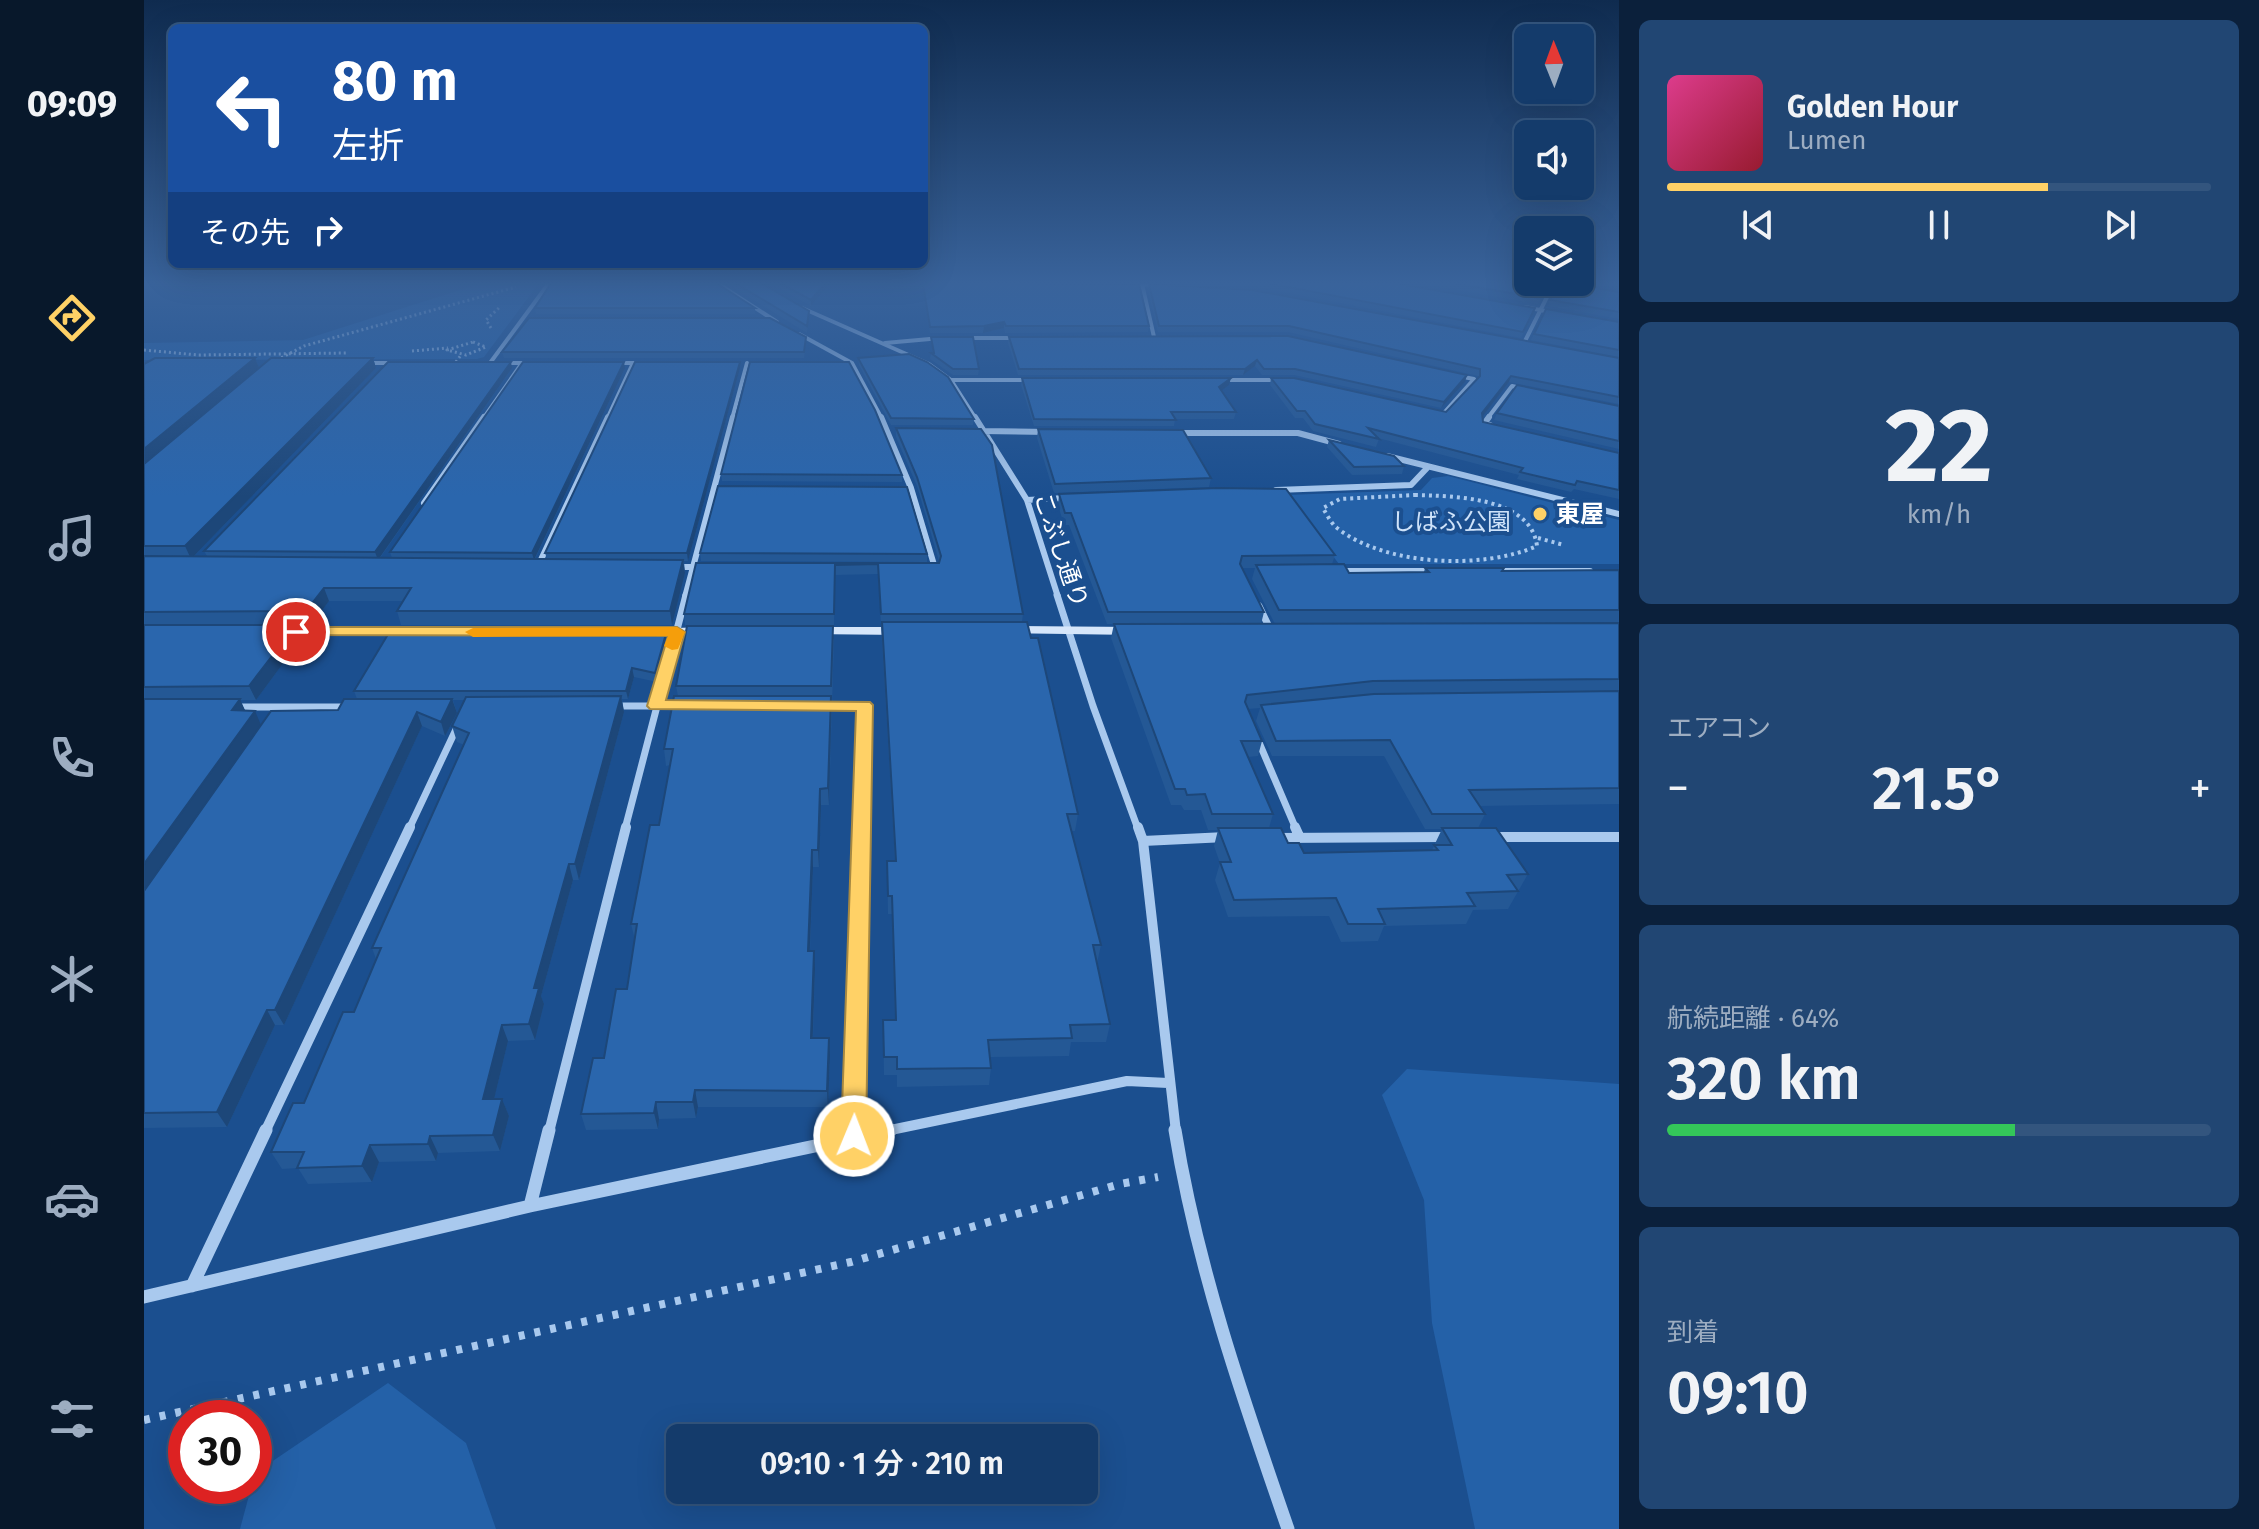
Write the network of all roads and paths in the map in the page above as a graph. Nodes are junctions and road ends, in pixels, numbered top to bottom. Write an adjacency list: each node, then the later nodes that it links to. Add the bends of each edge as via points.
1 (191, 354): 2 (path)
2 (217, 354)
3 (285, 354): 10 (path)
4 (454, 354): 9 (path)
5 (465, 354): 9 (path)
6 (496, 354): 15 (street)
7 (836, 354): 25 (street)
8 (909, 354): 29 (street, こぶし通り)
9 (461, 355): 28 (path)
10 (273, 363)
11 (359, 363): 12 (street)
12 (388, 363): 13 (street); 27 (street)
13 (401, 363)
14 (478, 363): 15 (street)
15 (490, 363): 16 (street)
16 (522, 363): 17 (street); 54 (street)
17 (538, 363)
18 (601, 363): 19 (street)
19 (633, 363): 20 (street); 56 (street)
20 (647, 363)
21 (732, 363): 22 (street)
22 (747, 363): 23 (street); 45 (street)
23 (762, 363)
24 (837, 363): 25 (street)
25 (852, 363): 36 (street)
26 (1443, 372): 34 (street, via 1474,379 1443,414)
27 (377, 374)
28 (446, 375)
29 (951, 380): 30 (street); 39 (street, こぶし通り)
30 (1041, 380)
31 (1214, 380): 32 (street)
32 (1293, 380)
33 (1527, 390): 35 (street, via 1512,386 1484,424)
34 (1429, 411)
35 (1499, 427)
36 (888, 431): 37 (street); 48 (street)
37 (901, 431)
38 (975, 431): 39 (street)
39 (985, 431): 40 (street); 52 (street, こぶし通り)
40 (1062, 432)
41 (1172, 433): 42 (street, via 1298,433)
42 (1342, 445)
43 (1385, 456): 44 (street)
44 (1428, 467): 49 (street, via 1411,485); 53 (street)
45 (712, 487): 46 (street); 59 (street)
46 (728, 487)
47 (895, 488): 48 (street)
48 (911, 488): 61 (street, via 935,568)
49 (1268, 490)
50 (1073, 497): 52 (street)
51 (1459, 497): 51 (path, via 1529,521 1537,531 1537,546 1505,560 1420,557 1365,546 1345,536 1323,508 1340,499)
52 (1027, 500): 67 (street, こぶし通り)
53 (1619, 514)
54 (416, 515)
55 (522, 566): 56 (street)
56 (538, 566): 57 (street)
57 (553, 566)
58 (661, 567): 59 (street)
59 (691, 567): 60 (street); 78 (street)
60 (722, 567)
61 (920, 568)
62 (1333, 571): 63 (street)
63 (1438, 571)
64 (1483, 571): 65 (street)
65 (1604, 571)
66 (1254, 596): 74 (street)
67 (1069, 630): 71 (street); 72 (street); 96 (street, こぶし通り)
68 (728, 631): 78 (street)
69 (805, 631): 70 (street)
70 (913, 631)
71 (991, 631)
72 (1146, 631)
73 (1256, 631): 74 (street)
74 (1271, 631): 75 (street)
75 (1287, 631)
76 (264, 632): 77 (street)
77 (424, 632)
78 (677, 632): 79 (street); 83 (street)
79 (631, 633)
80 (805, 705): 98 (street, via 864,705)
81 (467, 706): 101 (street)
82 (608, 706): 83 (street)
83 (656, 706): 84 (street); 100 (street)
84 (685, 706)
85 (225, 707): 86 (street)
86 (282, 707): 87 (street); 88 (street)
87 (359, 707)
88 (273, 719)
89 (1252, 729): 95 (street)
90 (1236, 837): 96 (street)
91 (1457, 837): 95 (street)
92 (1489, 837): 93 (street)
93 (1619, 837)
94 (1268, 838): 95 (street)
95 (1300, 838)
96 (1143, 841): 97 (street, こぶし通り)
97 (1168, 1083): 98 (street, via 1127,1081); 99 (street, こぶし通り)
98 (854, 1136): 100 (street)
99 (1182, 1172): 103 (path, via 1120,1184 809,1272); 104 (street, こぶし通り, via 1232,1366)
100 (530, 1206): 101 (street)
101 (192, 1286): 102 (street)
102 (144, 1297)
103 (144, 1420)
104 (1288, 1529)

